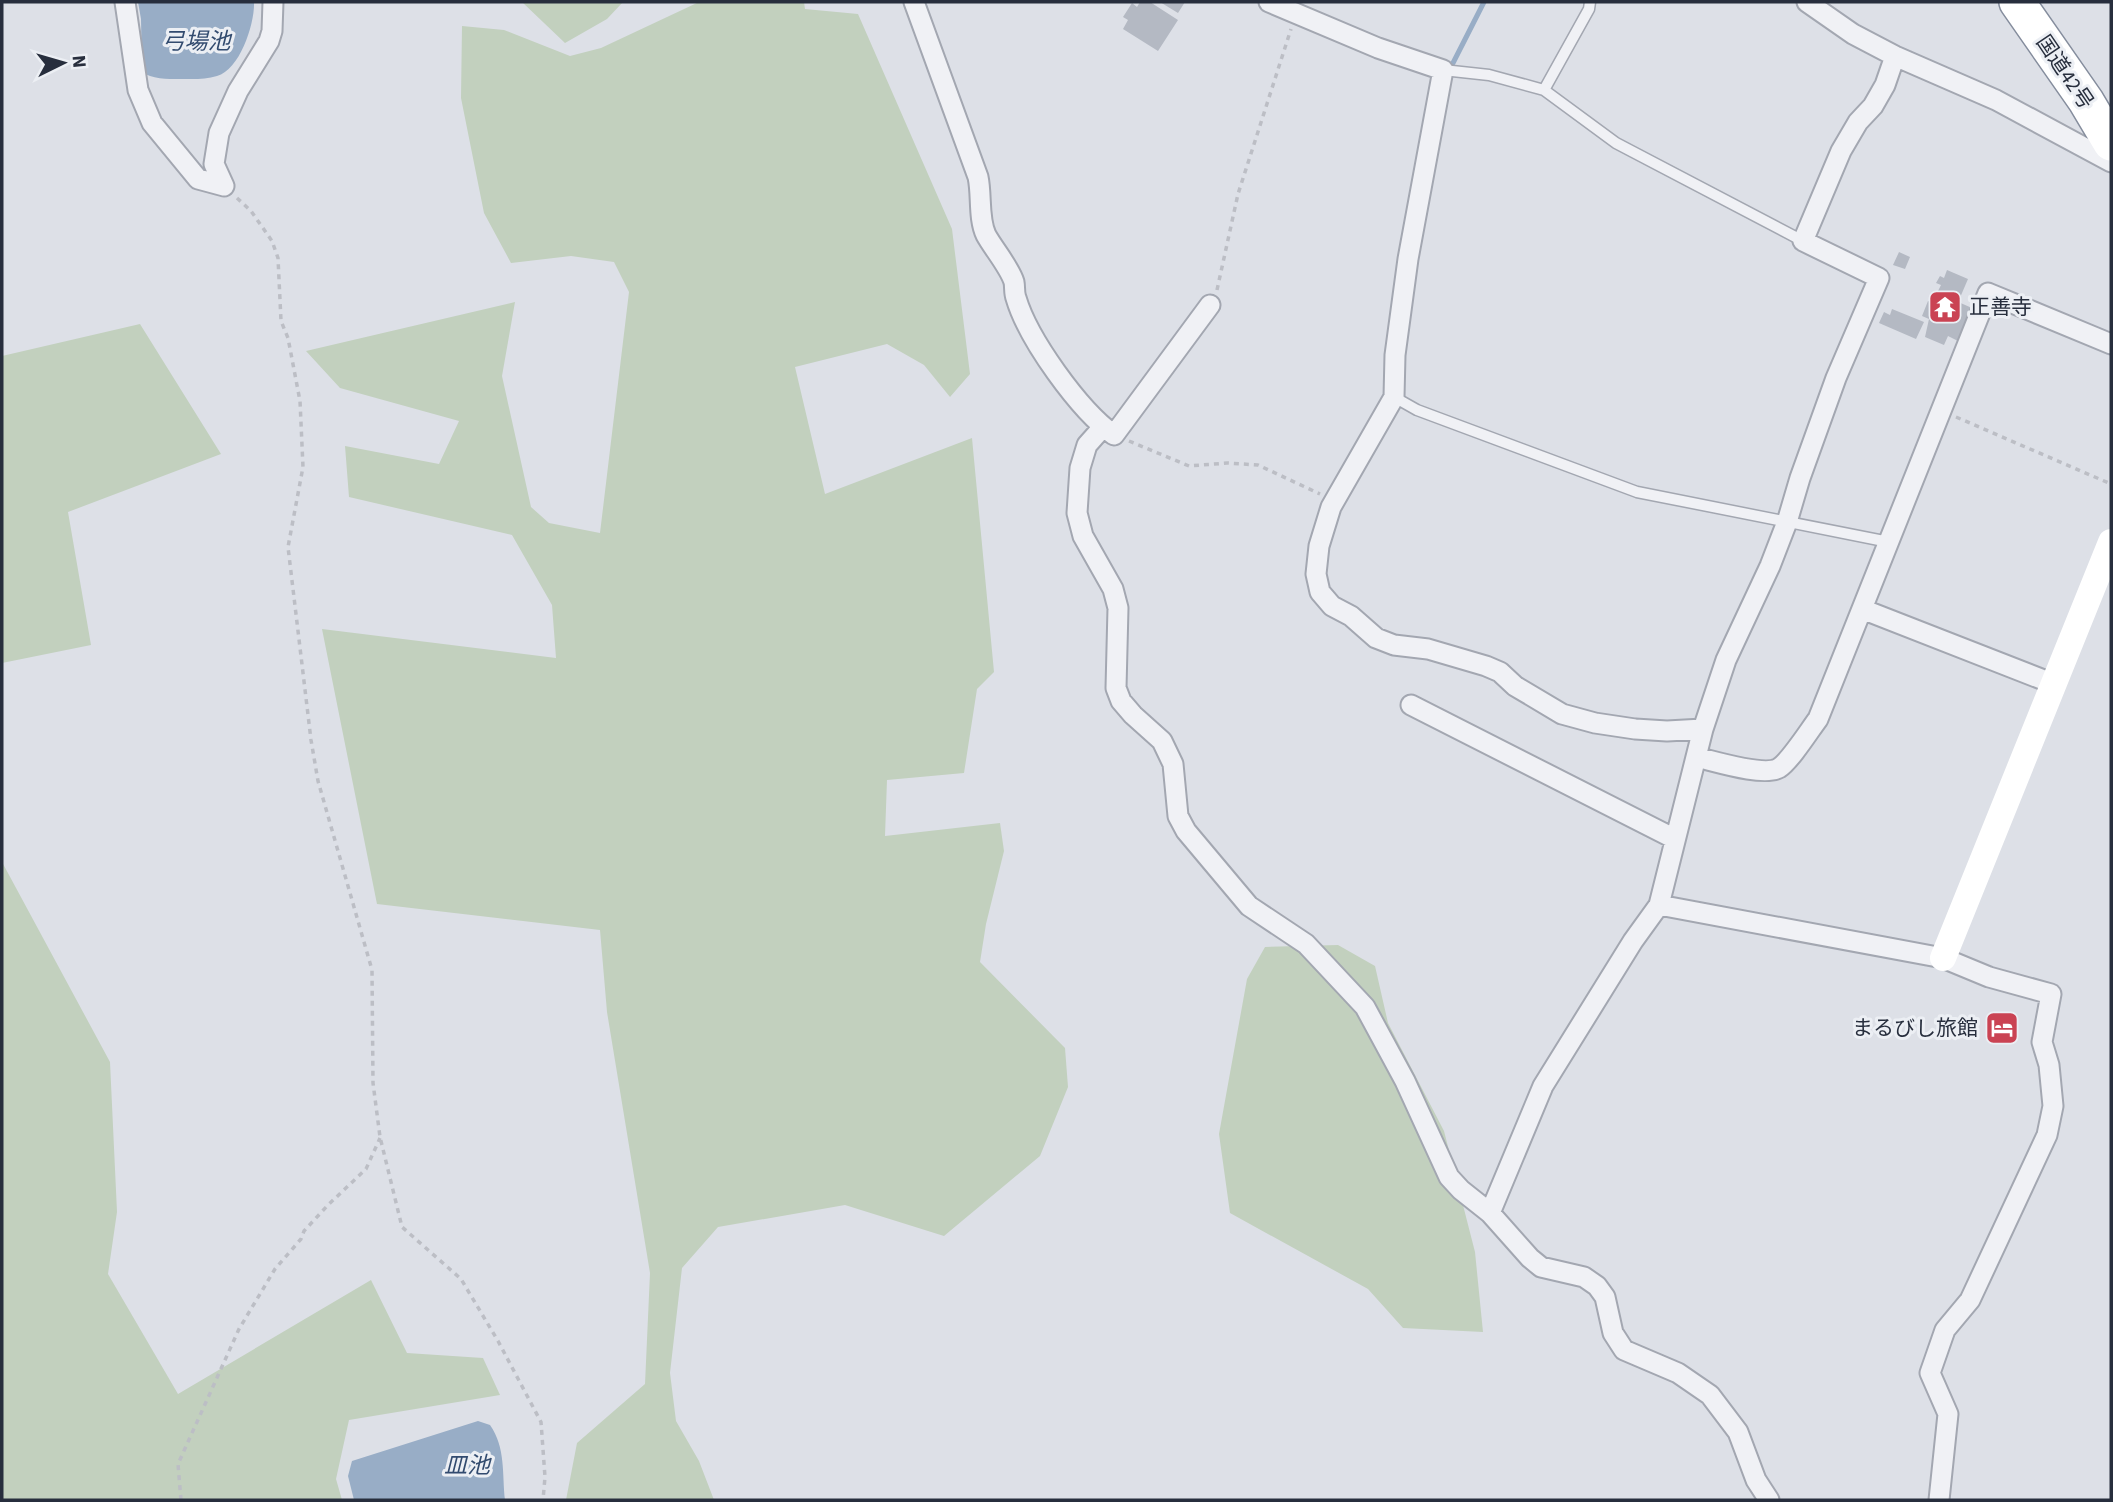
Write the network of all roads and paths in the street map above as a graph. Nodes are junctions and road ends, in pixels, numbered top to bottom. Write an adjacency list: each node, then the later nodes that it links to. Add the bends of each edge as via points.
1 (125, 2): 13 (street, via 138,90 152,123 198,179)
2 (273, 2): 13 (street, via 270,41 238,91 219,133 214,164)
3 (914, 2): 19 (street, via 978,177 982,228 1014,281 1033,338 1054,370)
4 (1590, 2): 10 (lane)
5 (1807, 2): 8 (street)
6 (2017, 2): 11 (highway, 国道42号)
7 (1283, 6): 9 (street, via 1378,48); 15 (path, via 1293,24 1238,194 1220,281)
8 (1895, 56): 12 (street, via 1996,100); 14 (street, via 1885,85 1841,151)
9 (1443, 70): 10 (lane, via 1489,75); 17 (street, via 1408,258)
10 (1544, 90): 14 (lane, via 1616,143)
11 (2111, 143)
12 (2111, 162)
13 (225, 186): 33 (path, via 251,211 278,258 281,321 300,401 303,467 288,547 318,781 372,970 373,1083)
14 (1803, 240): 22 (street, via 1879,278 1836,378)
15 (1210, 305): 19 (street)
16 (2111, 344): 18 (street, via 1988,293)
17 (1394, 397): 21 (street); 22 (lane, via 1417,410 1637,492)
18 (1941, 411): 20 (path); 23 (street)
19 (1109, 431): 21 (path, via 1189,466 1258,465); 34 (street, via 1087,445 1080,468 1077,513 1083,536 1113,589 1118,608 1115,674 1121,701 1162,741 1173,764 1178,816 1186,831 1249,906 1306,944 1365,1007 1449,1177)
20 (2111, 484)
21 (1333, 503): 28 (street, via 1319,546 1316,574 1321,592 1332,606 1376,638 1486,666 1562,714 1595,723 1667,731)
22 (1787, 522): 23 (lane); 28 (street, via 1726,660)
23 (1889, 542): 25 (street)
24 (2111, 542): 26 (street)
25 (1862, 609): 26 (street); 29 (street, via 1818,719 1778,768 1767,771)
26 (2054, 684): 32 (street)
27 (1411, 705): 30 (street)
28 (1703, 729): 29 (street)
29 (1696, 757): 30 (street)
30 (1675, 839): 31 (street)
31 (1659, 905): 32 (street); 34 (street, via 1543,1086)
32 (1943, 958): 38 (street, via 2051,994 2042,1042 2053,1105 2042,1146 1970,1300 1945,1330 1930,1373 1948,1414)
33 (380, 1136): 35 (path, via 366,1169 304,1231 239,1329 178,1464); 36 (path, via 402,1227 461,1279 541,1422)
34 (1490, 1213): 37 (street, via 1541,1267 1584,1277 1597,1286 1605,1297 1613,1333 1624,1350 1678,1373 1710,1395 1738,1432 1756,1480)
35 (181, 1500)
36 (543, 1500)
37 (1769, 1500)
38 (1939, 1500)

